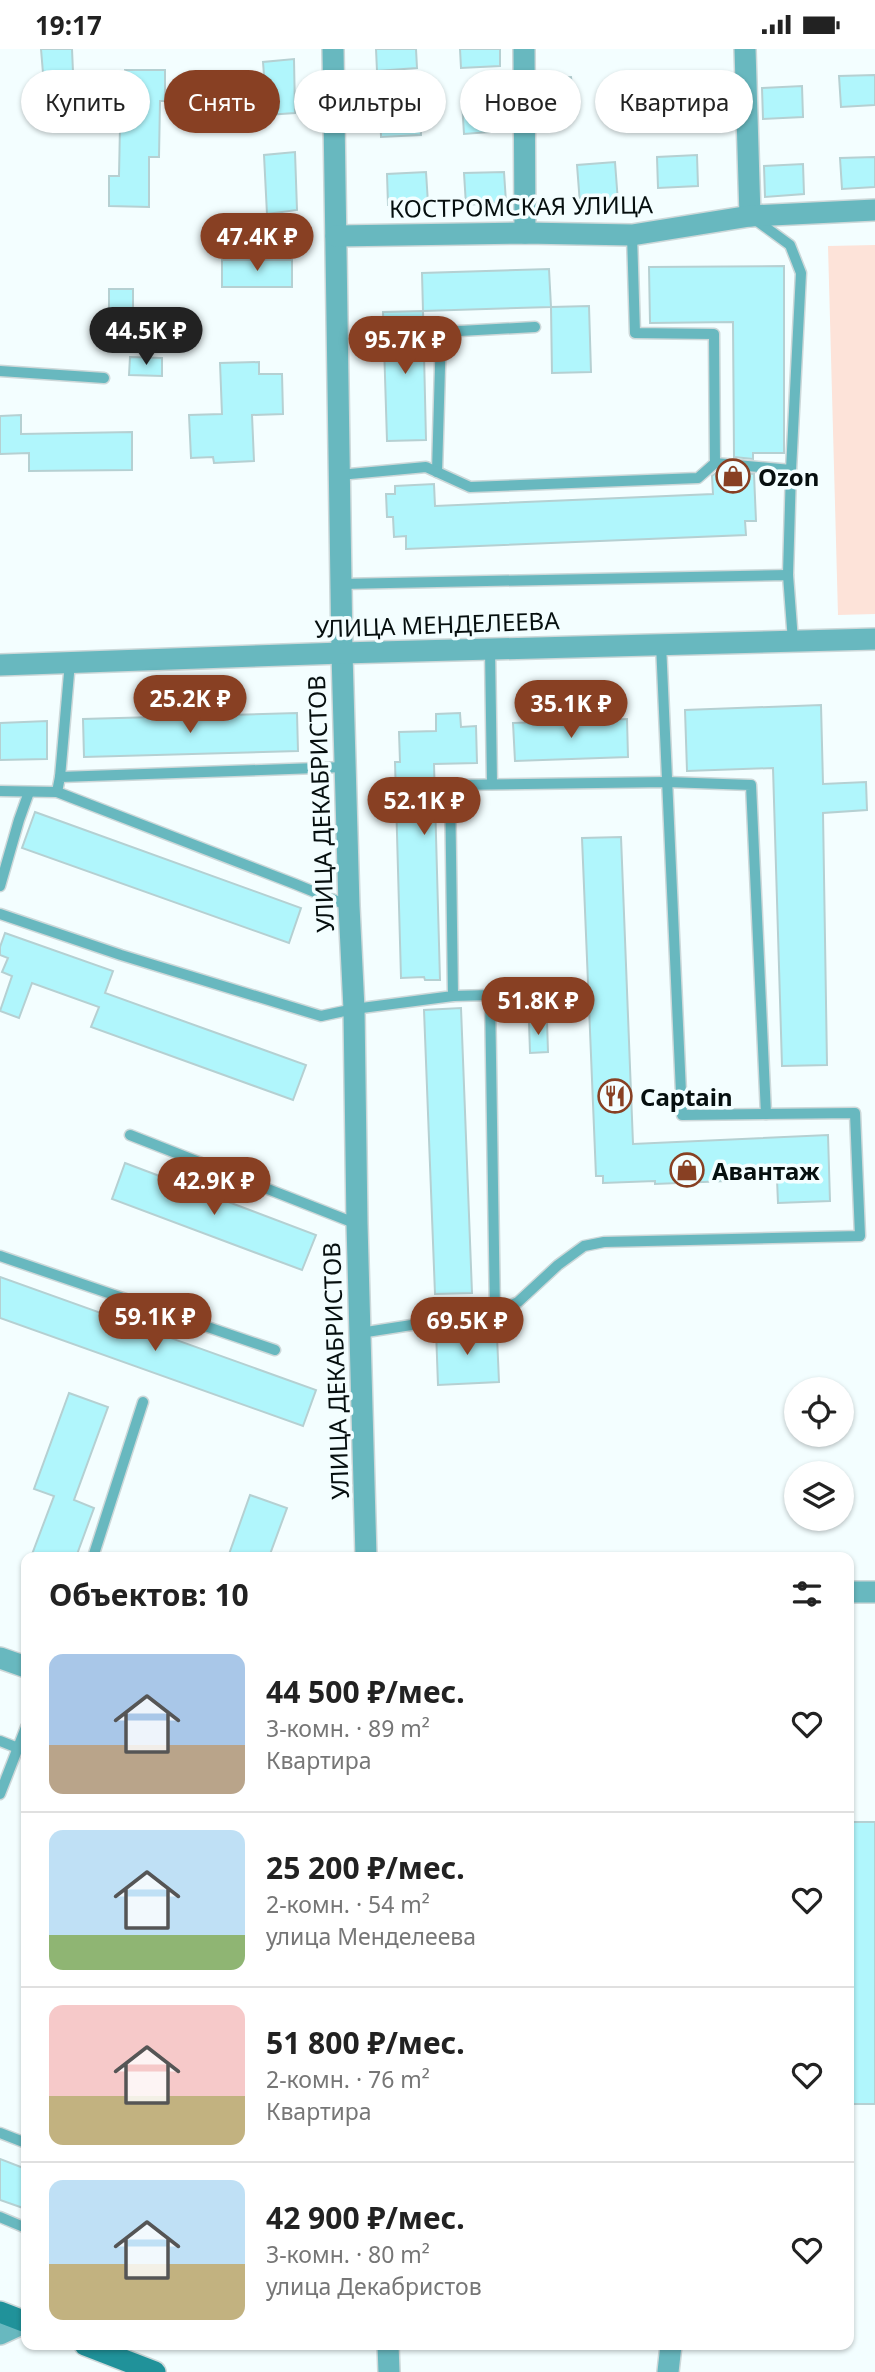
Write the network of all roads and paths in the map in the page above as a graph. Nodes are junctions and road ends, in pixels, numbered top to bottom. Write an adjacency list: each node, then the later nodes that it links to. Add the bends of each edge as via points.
1 (333, 49): 8 (street, УЛИЦА ДЕКАБРИСТОВ)
2 (524, 49): 6 (street)
3 (745, 49): 5 (street)
4 (875, 210): 5 (street, КОСТРОМСКАЯ УЛИЦА)
5 (750, 216): 7 (street, КОСТРОМСКАЯ УЛИЦА); 13 (lane, via 790,244 801,273)
6 (525, 233): 7 (street, КОСТРОМСКАЯ УЛИЦА); 8 (street, КОСТРОМСКАЯ УЛИЦА)
7 (632, 235): 12 (lane, via 635,333 714,334)
8 (336, 236): 15 (street, УЛИЦА ДЕКАБРИСТОВ)
9 (535, 327): 14 (lane, via 441,331)
10 (0, 371): 11 (lane)
11 (104, 378)
12 (715, 463): 13 (lane); 14 (lane, via 698,478 470,487)
13 (791, 470): 16 (lane)
14 (437, 473): 15 (lane, via 426,467)
15 (339, 475): 17 (street, УЛИЦА ДЕКАБРИСТОВ)
16 (788, 575): 17 (lane); 19 (lane)
17 (341, 584): 22 (street, УЛИЦА ДЕКАБРИСТОВ)
18 (875, 639): 19 (street, УЛИЦА МЕНДЕЛЕЕВА)
19 (793, 641): 20 (street, УЛИЦА МЕНДЕЛЕЕВА)
20 (661, 644): 21 (street, УЛИЦА МЕНДЕЛЕЕВА); 27 (lane)
21 (490, 649): 22 (street, УЛИЦА МЕНДЕЛЕЕВА); 28 (lane)
22 (342, 653): 23 (street, УЛИЦА МЕНДЕЛЕЕВА); 25 (street, УЛИЦА ДЕКАБРИСТОВ)
23 (70, 662): 24 (street, УЛИЦА МЕНДЕЛЕЕВА); 26 (lane)
24 (0, 665)
25 (345, 767): 26 (lane); 33 (street, УЛИЦА ДЕКАБРИСТОВ)
26 (60, 777): 31 (lane)
27 (667, 782): 28 (lane); 37 (lane, via 751,785); 37 (lane, via 682,1115)
28 (492, 784): 35 (lane, via 450,785)
29 (0, 791): 30 (lane)
30 (29, 792): 31 (lane); 32 (lane)
31 (57, 793): 33 (lane)
32 (0, 886)
33 (349, 907): 36 (street, УЛИЦА ДЕКАБРИСТОВ)
34 (0, 914): 36 (lane, via 321,1016)
35 (453, 996): 36 (lane); 41 (lane, via 490,995)
36 (354, 1009): 39 (street, УЛИЦА ДЕКАБРИСТОВ)
37 (766, 1114): 41 (lane, via 855,1113 860,1236 584,1246 518,1302)
38 (130, 1135): 39 (lane)
39 (357, 1224): 42 (street, УЛИЦА ДЕКАБРИСТОВ)
40 (0, 1256): 43 (lane)
41 (495, 1312): 42 (lane)
42 (360, 1333): 46 (street, УЛИЦА ДЕКАБРИСТОВ)
43 (275, 1350)
44 (143, 1402): 45 (lane)
45 (95, 1552)
46 (366, 1552)
47 (854, 1592): 48 (street)
48 (875, 1592)
49 (0, 1658): 50 (street)
50 (21, 1665)
51 (21, 1740): 53 (lane)
52 (0, 1741): 53 (lane)
53 (18, 1748): 54 (lane)
54 (0, 1794)
55 (0, 2133): 56 (lane)
56 (21, 2141)
57 (0, 2217): 58 (lane)
58 (21, 2226)
59 (0, 2312): 60 (main road)
60 (21, 2320)
61 (21, 2324): 62 (street)
62 (0, 2334)
63 (98, 2350): 66 (main road)
64 (388, 2350): 67 (street)
65 (670, 2350): 68 (street)
66 (155, 2372)
67 (389, 2372)
68 (668, 2372)

